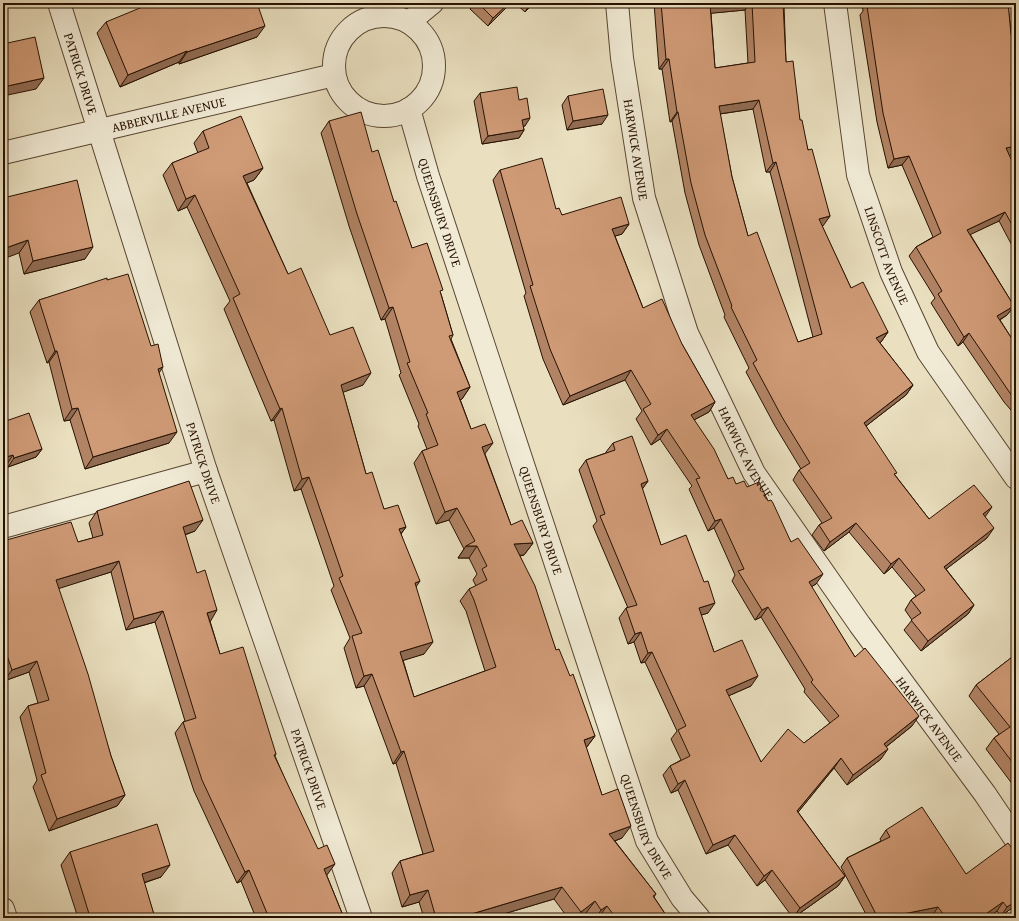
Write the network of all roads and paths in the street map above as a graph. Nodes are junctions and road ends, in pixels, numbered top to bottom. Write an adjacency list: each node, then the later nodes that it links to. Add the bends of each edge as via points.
1 (60, 3): 8 (street, PATRICK DRIVE)
2 (432, 3): 5 (street)
3 (617, 3): 13 (street, HARWICK AVENUE, via 622,58 644,198 687,333 754,473)
4 (835, 3): 11 (street, LINSCOTT AVENUE, via 858,175 891,272 928,352)
5 (396, 14): 6 (street, via 374,16 347,31 335,54); 7 (street, via 424,35 432,50 434,67 431,84 422,98)
6 (334, 75): 7 (street, via 349,103 363,112 384,116); 8 (street, ABBERVILLE AVENUE)
7 (409, 109): 17 (street, QUEENSBURY DRIVE, via 428,176 647,841 682,898)
8 (99, 130): 9 (street, ABBERVILLE AVENUE); 10 (street, PATRICK DRIVE)
9 (3, 153)
10 (206, 471): 12 (street); 16 (street, PATRICK DRIVE)
11 (1016, 478)
12 (3, 528)
13 (1016, 840)
14 (3, 909): 15 (street)
15 (6, 918)
16 (361, 918)
17 (699, 918)

